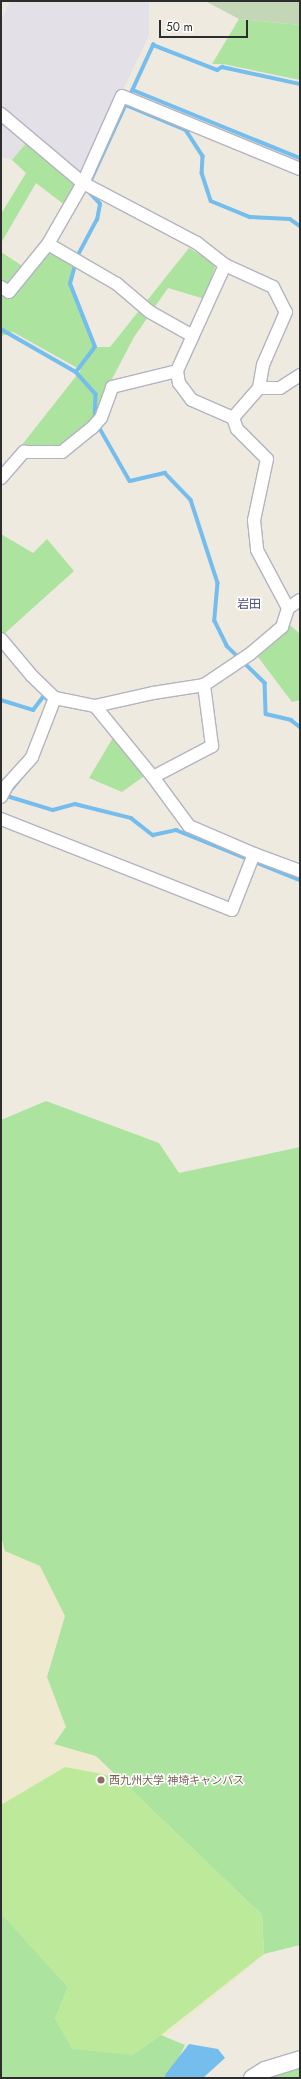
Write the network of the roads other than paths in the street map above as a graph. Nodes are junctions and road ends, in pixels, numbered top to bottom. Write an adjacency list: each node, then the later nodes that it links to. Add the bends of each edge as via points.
1 (1, 114): 3 (street)
2 (300, 169): 3 (street, via 127,98)
3 (85, 178): 4 (street); 5 (street, via 196,243)
4 (48, 244): 6 (street, via 8,292); 7 (street, via 116,284 150,312)
5 (225, 265): 7 (street); 10 (street, via 273,286 286,312 263,365)
6 (1, 287)
7 (193, 336): 8 (street)
8 (177, 371): 11 (street, via 179,384 192,400); 12 (street, via 112,387 101,418 92,428 62,452 24,452)
9 (300, 375): 10 (street, via 280,388)
10 (259, 388): 11 (street)
11 (233, 418): 14 (street, via 237,428 268,460 254,520 257,550)
12 (1, 478)
13 (300, 600): 14 (street)
14 (288, 608): 16 (street, via 282,627 250,654)
15 (1, 640): 17 (street)
16 (204, 685): 18 (street); 19 (street, via 212,746)
17 (53, 702): 18 (street); 20 (street, via 32,757 8,784)
18 (95, 706): 19 (street)
19 (153, 777): 22 (street, via 188,826)
20 (1, 797)
21 (1, 819): 22 (street, via 232,910)
22 (254, 854): 23 (street)
23 (300, 871)
24 (300, 2059): 25 (street, via 266,2070)
25 (252, 2078)

